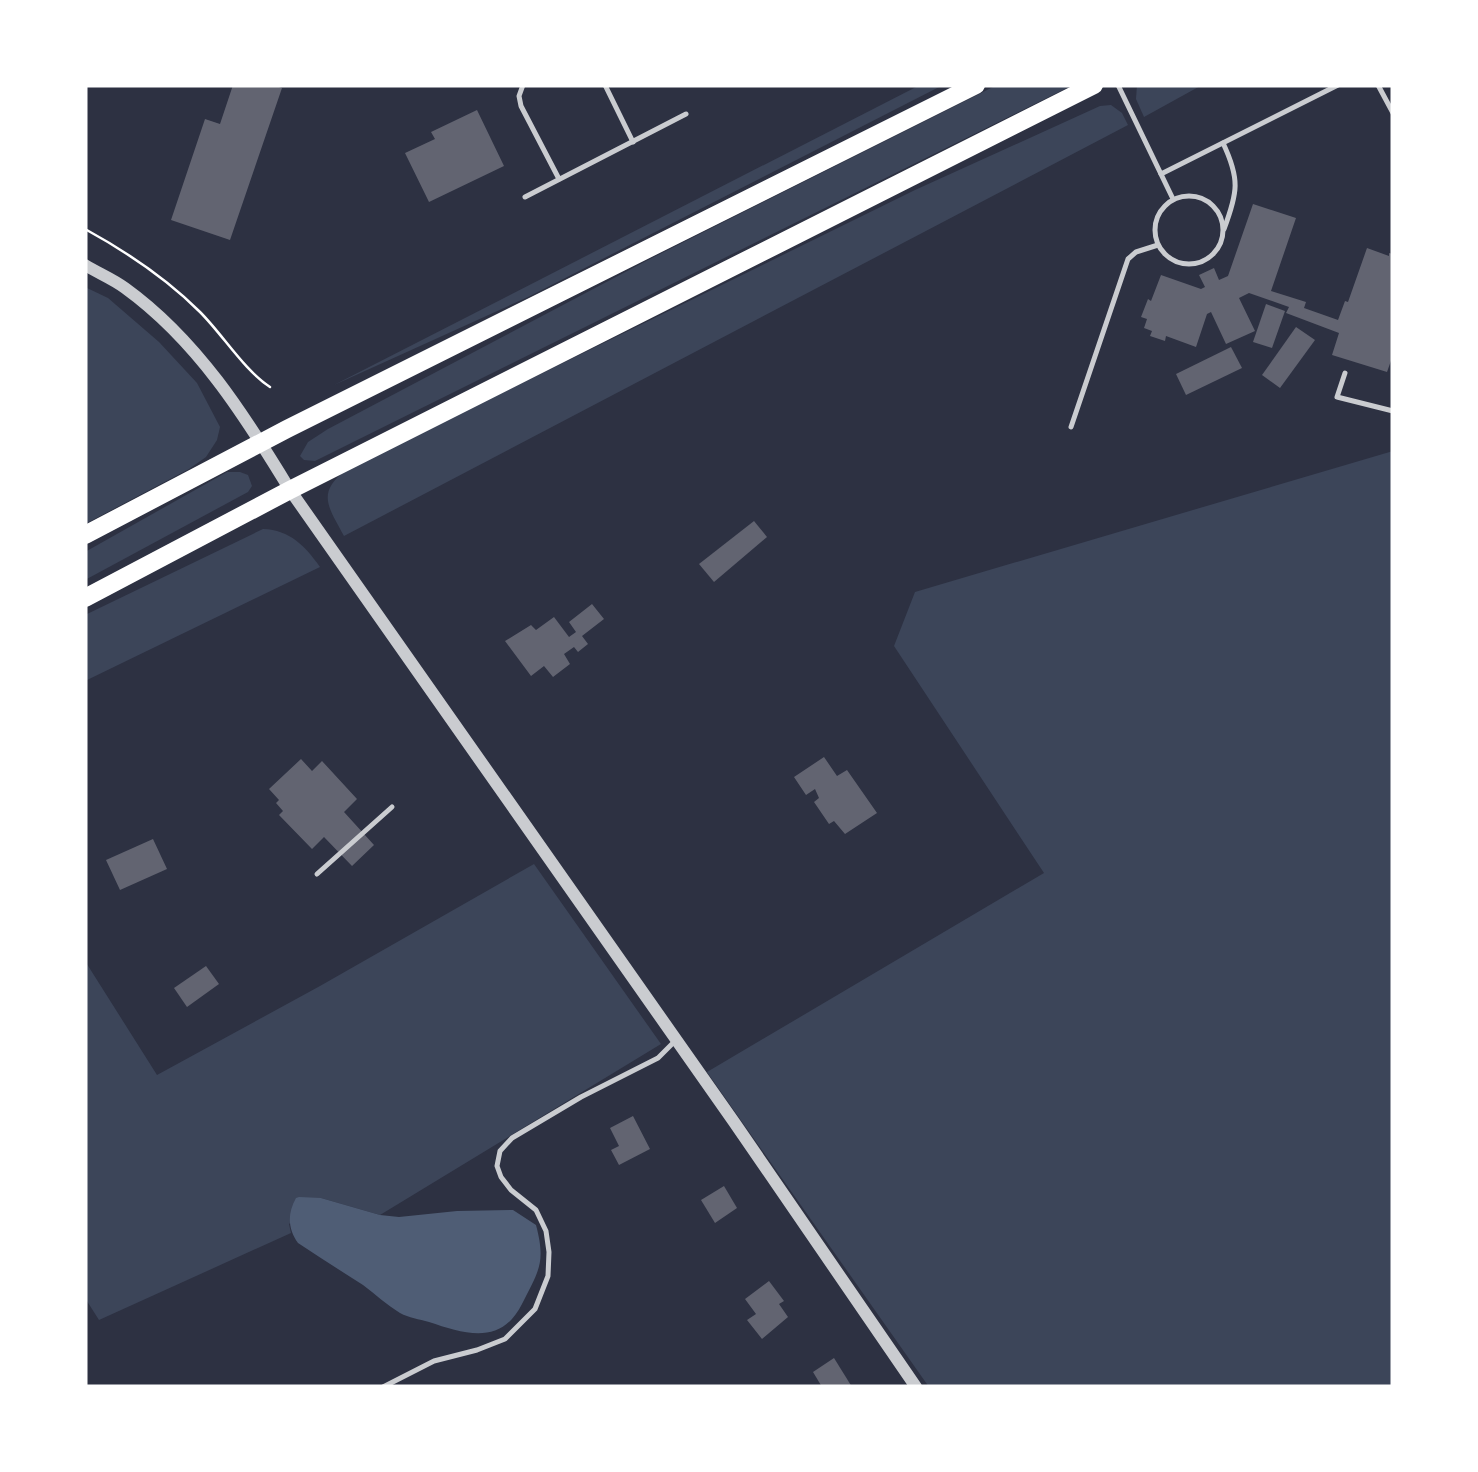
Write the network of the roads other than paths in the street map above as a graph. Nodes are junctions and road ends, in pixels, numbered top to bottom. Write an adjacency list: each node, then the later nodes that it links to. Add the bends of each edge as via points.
1 (523, 85): 14 (lane, via 521,106)
2 (604, 85): 11 (lane)
3 (976, 85): 8 (highway)
4 (1094, 85): 24 (highway)
5 (1118, 85): 13 (lane)
6 (1338, 85): 12 (lane)
7 (1378, 85): 9 (lane)
8 (951, 92): 23 (highway)
9 (1393, 113)
10 (686, 114): 11 (lane)
11 (632, 142): 14 (lane)
12 (1223, 143): 13 (lane); 17 (lane, via 1237,183)
13 (1161, 174): 16 (lane)
14 (559, 180): 15 (lane)
15 (525, 197)
16 (1173, 199): 17 (lane, via 1208,201); 18 (lane, via 1158,214)
17 (1223, 232): 18 (lane, via 1214,253 1195,263 1174,260)
18 (1158, 246): 22 (lane, via 1128,259)
19 (85, 265): 23 (street, via 163,319 217,378)
20 (1345, 373): 21 (lane, via 1338,397)
21 (1393, 411)
22 (1071, 427)
23 (261, 442): 24 (street); 25 (highway)
24 (290, 490): 26 (highway); 29 (street)
25 (85, 534)
26 (85, 598)
27 (392, 807): 28 (lane)
28 (317, 874)
29 (676, 1040): 30 (lane, via 658,1058 512,1138 500,1152 501,1177 536,1210 546,1231 548,1276 535,1309 506,1339 434,1361); 31 (street)
30 (383, 1387)
31 (916, 1387)

